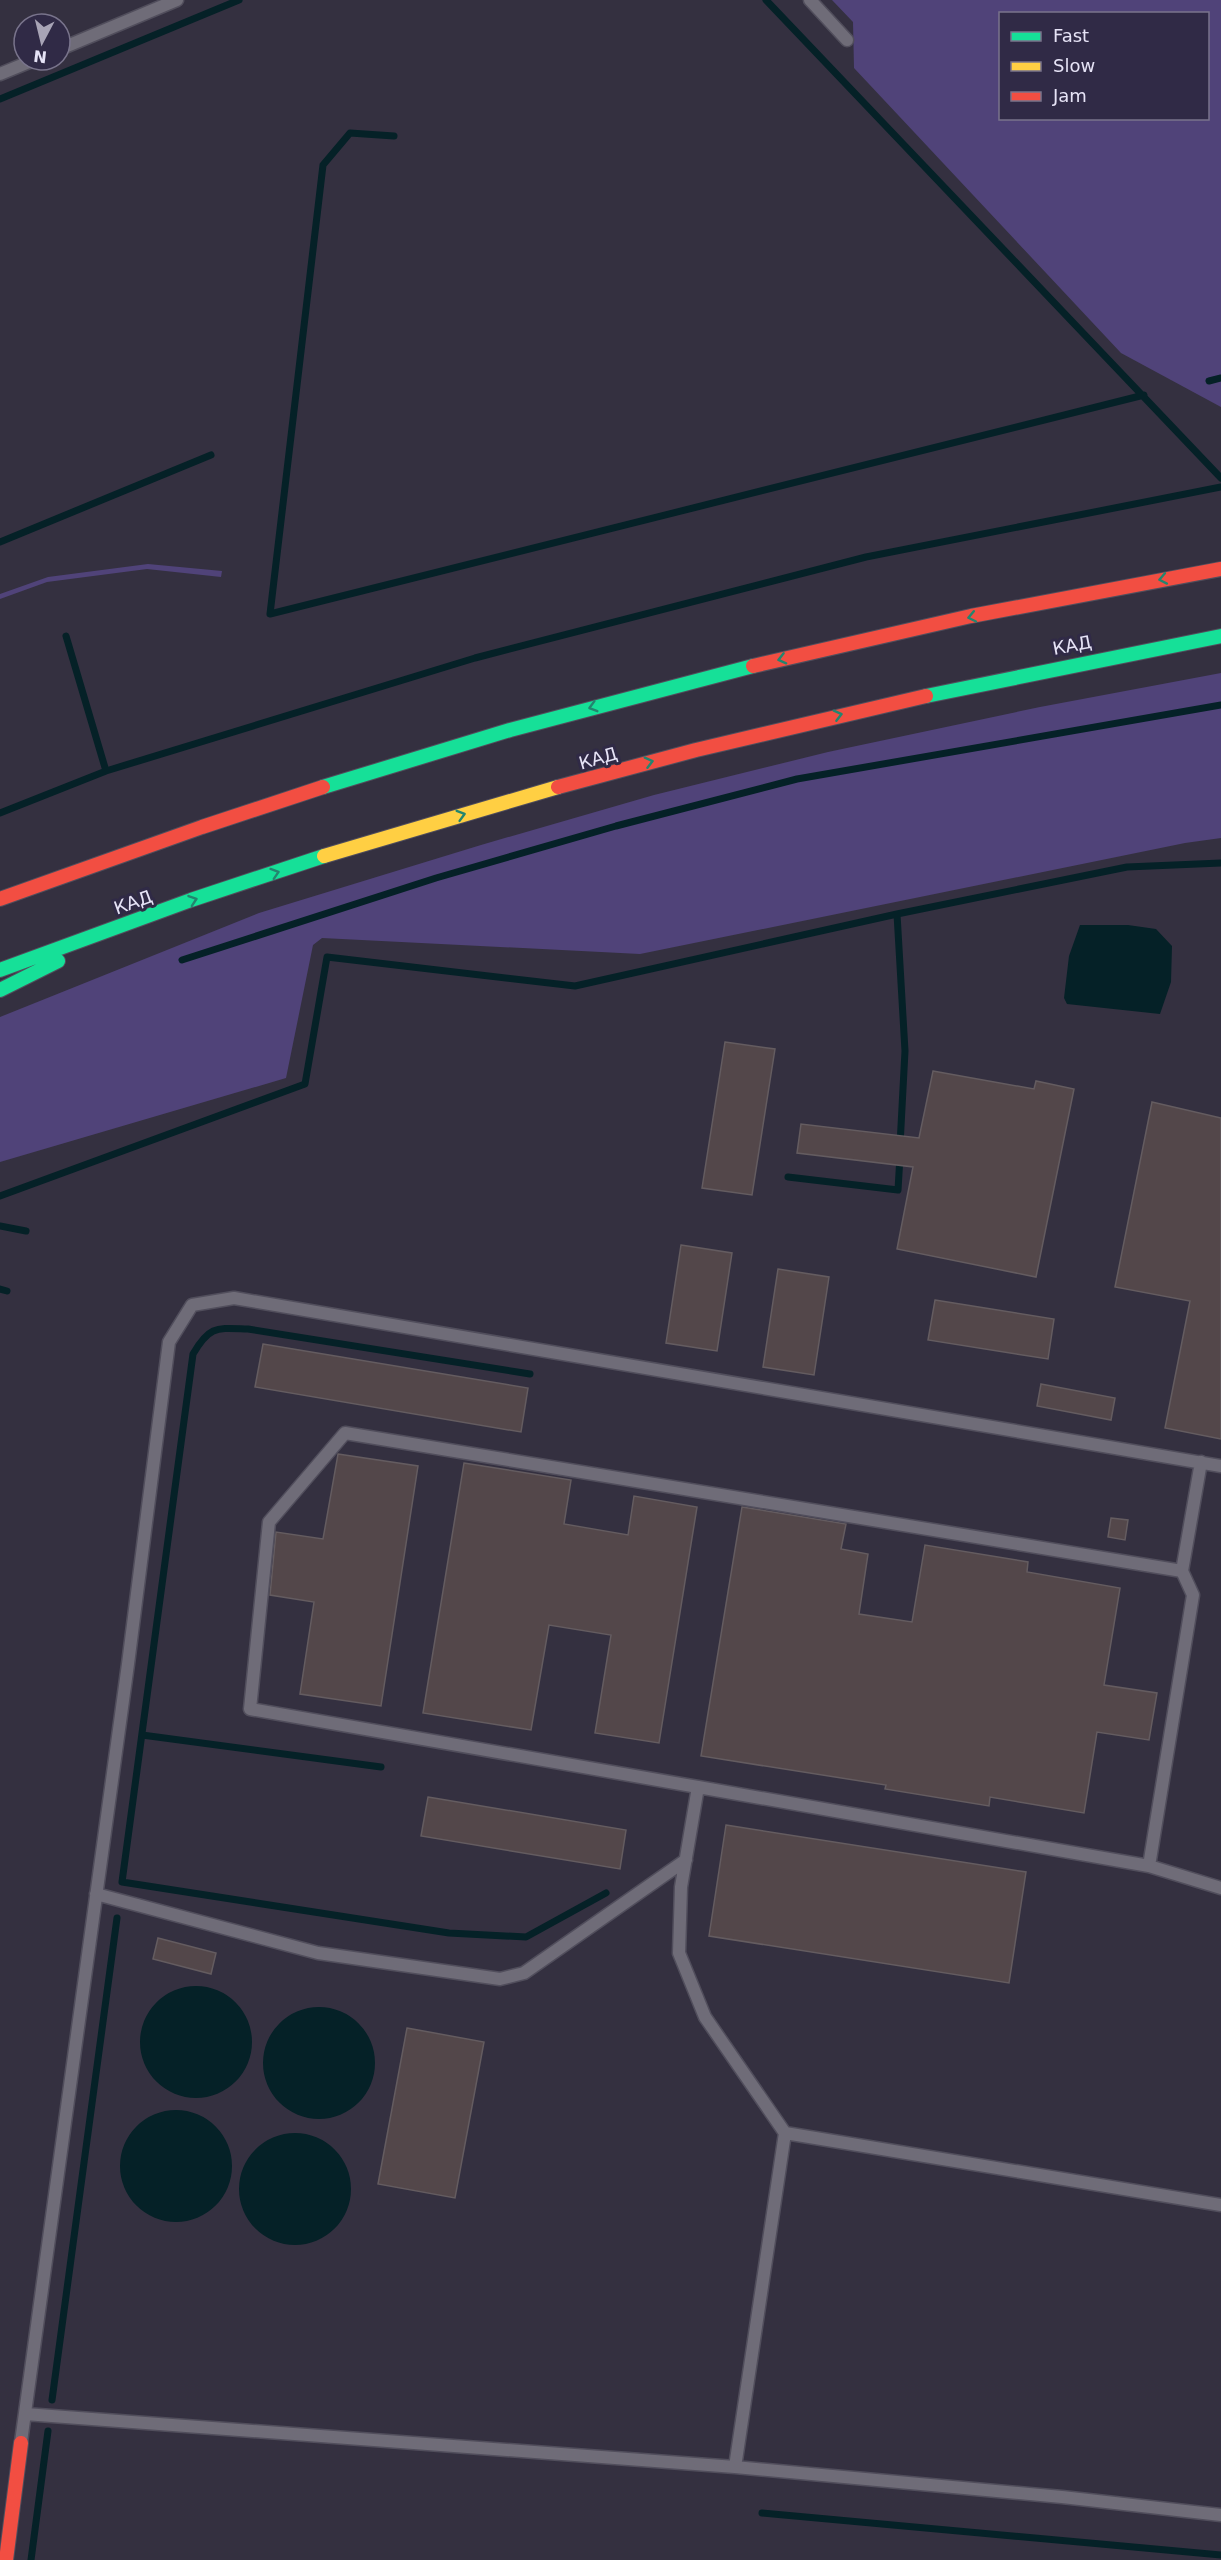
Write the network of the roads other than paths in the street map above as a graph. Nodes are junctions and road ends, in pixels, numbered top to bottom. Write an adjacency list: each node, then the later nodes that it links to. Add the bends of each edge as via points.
1 (177, 0): 4 (lane)
2 (810, 0): 3 (lane)
3 (847, 40)
4 (72, 44)
5 (1221, 568): 7 (main road, one-way to 7, via 821,649 615,701 352,779 129,851)
6 (1221, 636): 8 (main road, КАД, one-way to 6, via 385,837 648,762 863,708)
7 (0, 898)
8 (156, 912): 9 (main road, КАД); 10 (main road)
9 (0, 970)
10 (0, 990)
11 (1201, 1462): 12 (lane); 13 (lane); 18 (lane, via 234,1298 192,1305 169,1342)
12 (1221, 1466)
13 (1182, 1571): 14 (lane, via 345,1433 269,1522 250,1709); 16 (lane, via 1193,1595)
14 (698, 1787): 15 (lane); 16 (lane)
15 (686, 1860): 18 (lane, via 524,1973 500,1980 318,1953); 19 (lane, via 679,1953 705,2017)
16 (1149, 1866): 17 (lane)
17 (1221, 1888)
18 (96, 1894): 21 (lane)
19 (785, 2133): 20 (lane); 23 (lane)
20 (1221, 2205)
21 (25, 2414): 22 (lane); 23 (lane)
22 (21, 2443): 25 (main road)
23 (735, 2467): 24 (lane)
24 (1221, 2516)
25 (6, 2560)

